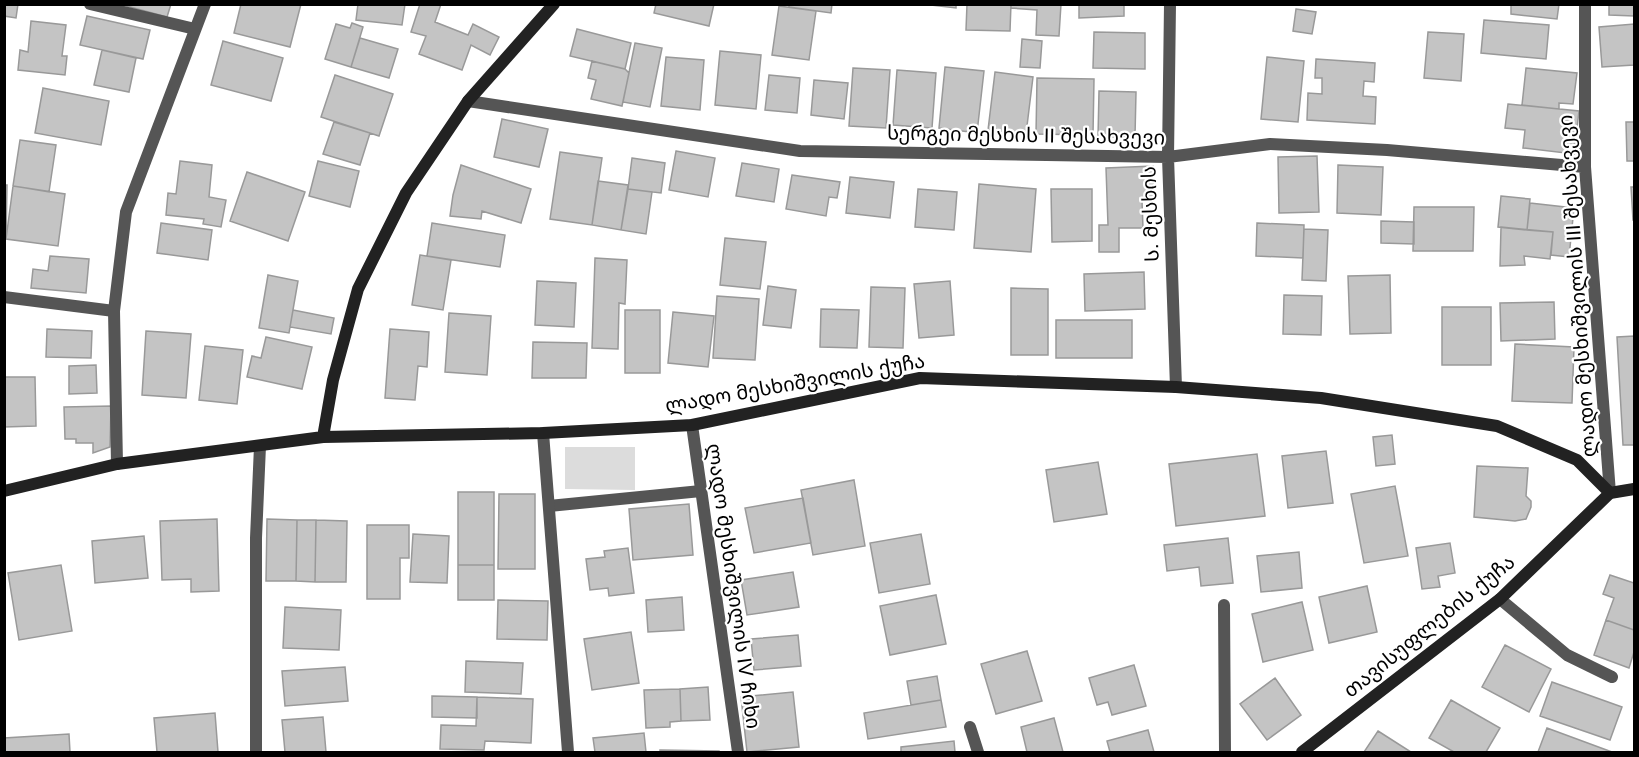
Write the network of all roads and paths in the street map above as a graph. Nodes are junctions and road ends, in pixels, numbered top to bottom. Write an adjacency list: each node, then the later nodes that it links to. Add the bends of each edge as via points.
1 (90, 4): 6 (street)
2 (204, 4): 6 (street)
3 (554, 4): 7 (street)
4 (1170, 4): 8 (street, Ს. Მესხის)
5 (1585, 4): 9 (street, ლადო მესხიშვილის III შესახვევი)
6 (195, 29): 11 (street, via 126,212)
7 (468, 100): 8 (street, სერგეი მესხის II შესახვევი, via 800,151); 15 (street, via 406,193 358,289 333,380)
8 (1168, 157): 9 (street, სერგეი მესხის II შესახვევი, via 1270,144); 12 (street, Ს. Მესხის)
9 (1585, 167): 21 (street, ლადო მესხიშვილის III შესახვევი)
10 (4, 297): 11 (street)
11 (114, 311): 17 (street)
12 (1176, 387): 13 (street, ლადო მესხიშვილის ქუჩა, via 920,378); 21 (street, ლადო მესხიშვილის ქუჩა, via 1321,398 1497,426 1577,460)
13 (692, 425): 14 (street, ლადო მესხიშვილის ქუჩა); 20 (street, ლადო მესხიშვილის IV ჩიხი)
14 (543, 433): 15 (street, ლადო მესხიშვილის ქუჩა); 22 (street)
15 (323, 437): 16 (street, ლადო მესხიშვილის ქუჩა)
16 (260, 446): 17 (street, ლადო მესხიშვილის ქუჩა); 27 (street)
17 (117, 464): 19 (street, ლადო მესხიშვილის ქუჩა)
18 (1635, 489): 21 (street)
19 (4, 491)
20 (701, 491): 22 (street); 29 (street, ლადო მესხიშვილის IV ჩიხი)
21 (1610, 493): 23 (street, თავისუფლების ქუჩა)
22 (549, 506): 28 (street)
23 (1500, 599): 25 (street, via 1567,655); 32 (street, თავისუფლების ქუჩა)
24 (1224, 605): 31 (street)
25 (1612, 677)
26 (970, 726): 30 (street)
27 (256, 753)
28 (568, 753)
29 (738, 753)
30 (978, 753)
31 (1225, 753)
32 (1302, 753)

